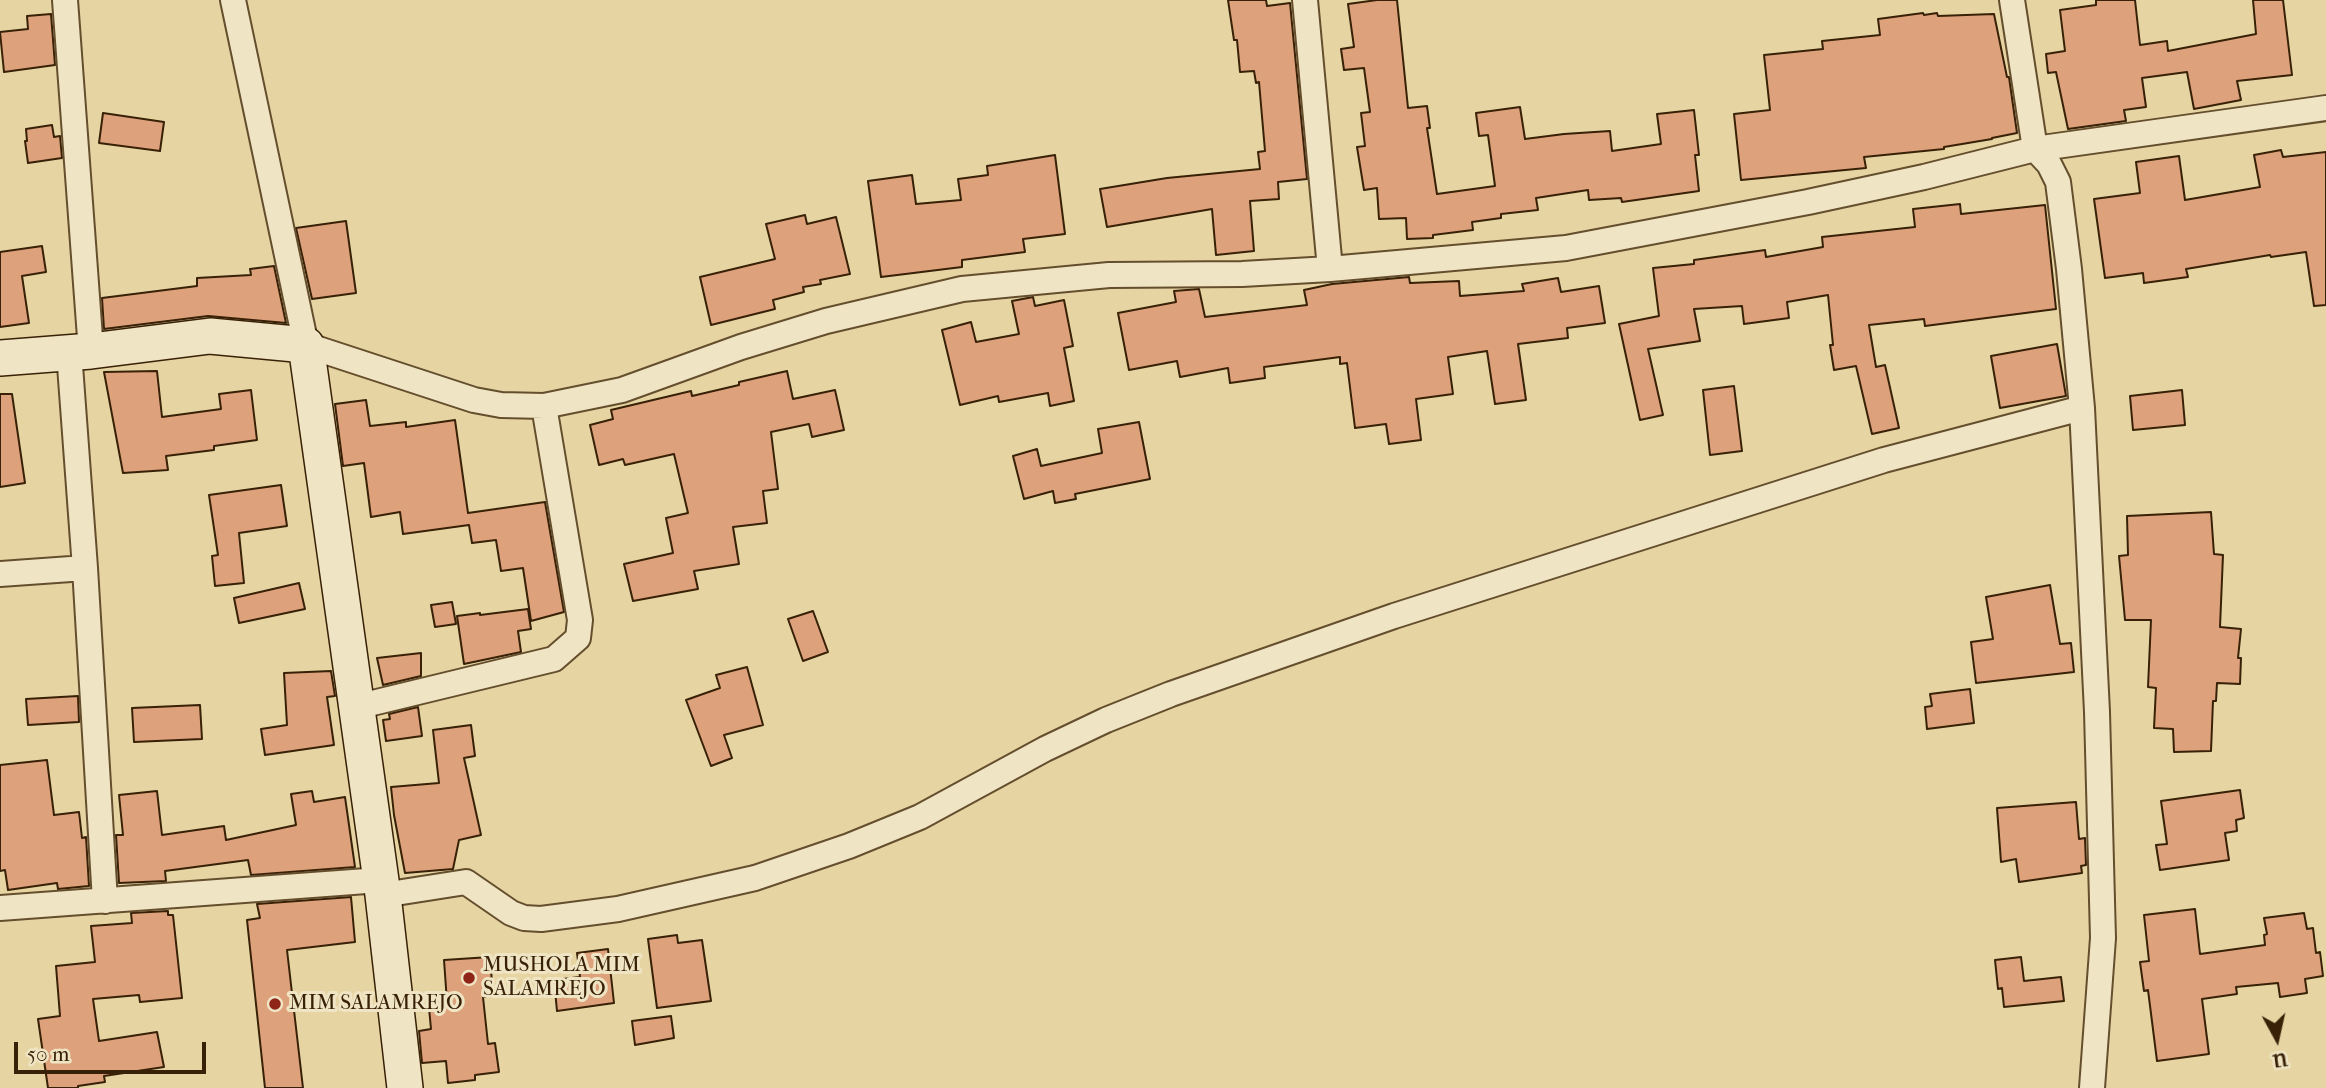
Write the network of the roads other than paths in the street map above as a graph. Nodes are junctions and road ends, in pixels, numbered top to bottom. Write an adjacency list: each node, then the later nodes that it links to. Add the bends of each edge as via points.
1 (65, 0): 9 (street)
2 (233, 0): 8 (street)
3 (1305, 0): 7 (street)
4 (2012, 0): 6 (street)
5 (2326, 108): 6 (street)
6 (2035, 149): 7 (street, via 1808,202 1566,248); 12 (street, via 2058,182)
7 (1330, 269): 11 (street, via 1109,275 962,289 826,321 622,390)
8 (306, 345): 9 (street, via 210,335); 11 (street, via 474,400); 15 (street)
9 (80, 351): 10 (street); 13 (street)
10 (0, 358)
11 (544, 407): 15 (street, via 580,620 578,638 554,659)
12 (2082, 408): 16 (street, via 1884,460 1394,616 1171,694 1082,732 920,817 755,878 618,909 541,919 511,913 466,882); 20 (street, via 2103,938)
13 (85, 568): 14 (street); 17 (street)
14 (0, 574)
15 (356, 707): 16 (street)
16 (381, 887): 17 (street); 19 (street)
17 (105, 901): 18 (street)
18 (0, 908)
19 (405, 1088)
20 (2092, 1088)

